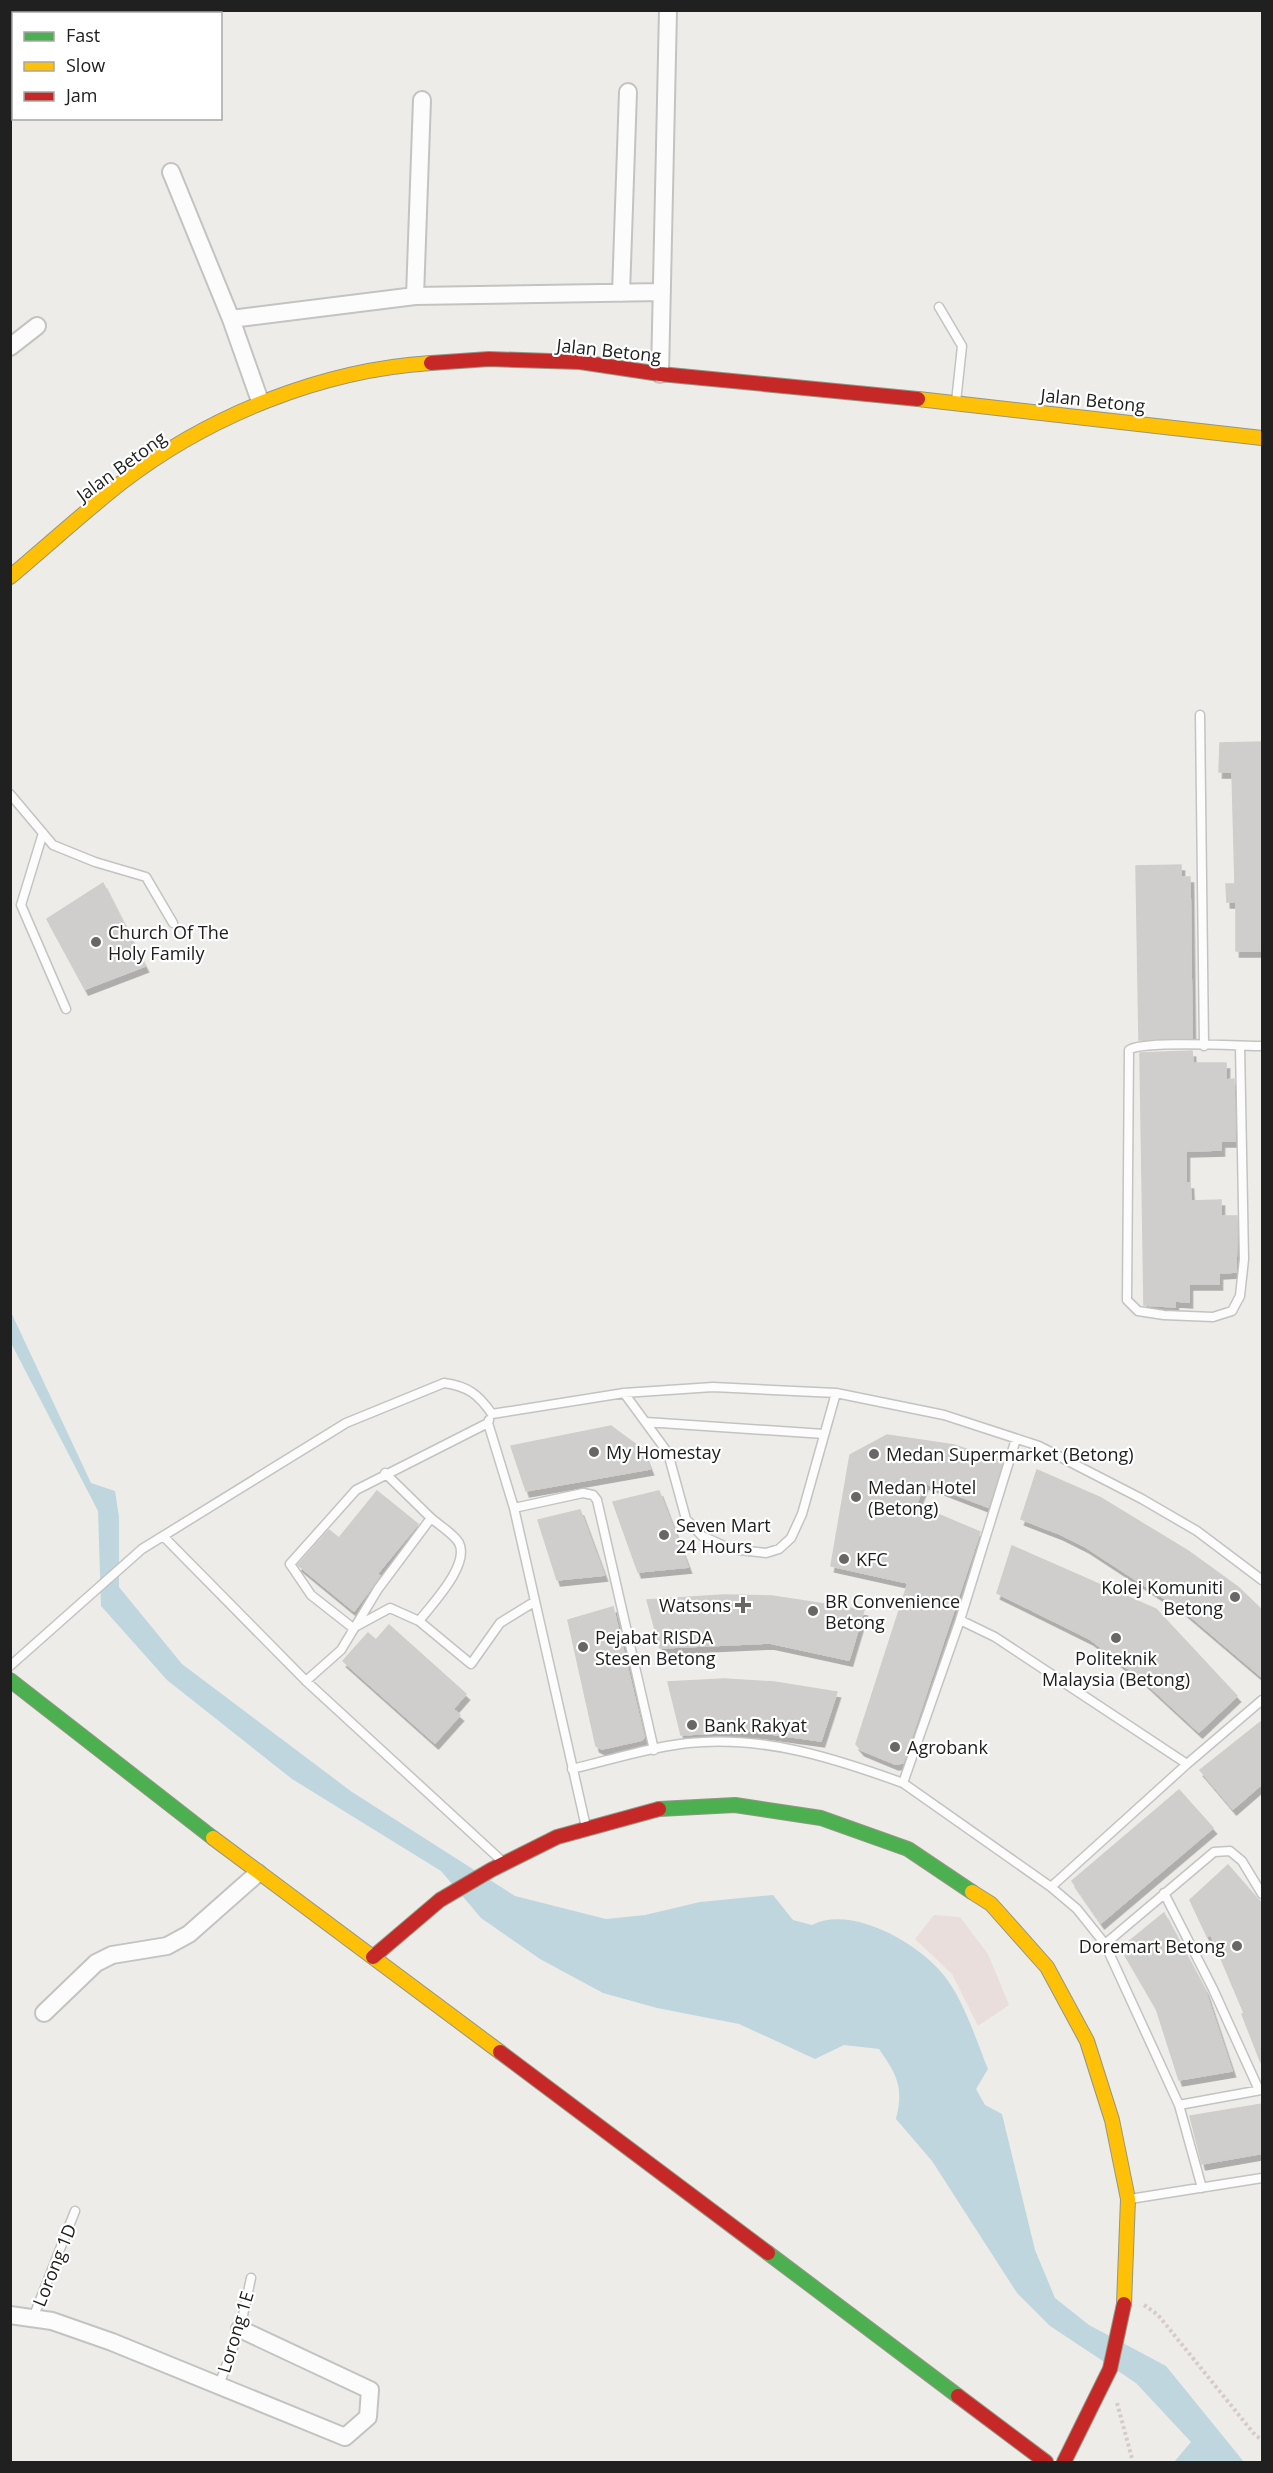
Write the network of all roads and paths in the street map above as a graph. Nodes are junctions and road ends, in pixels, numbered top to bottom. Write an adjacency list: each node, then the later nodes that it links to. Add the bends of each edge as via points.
1 (669, 10): 6 (street)
2 (628, 92): 5 (street)
3 (422, 100): 7 (street)
4 (171, 172): 9 (street)
5 (621, 292): 6 (street); 7 (street)
6 (662, 292): 12 (street)
7 (415, 296): 9 (street)
8 (939, 307): 14 (lane, via 962,346)
9 (231, 319): 13 (street)
10 (37, 326): 11 (street)
11 (10, 347)
12 (660, 374): 13 (street, Jalan Betong, via 580,362 435,362 350,375); 14 (street, Jalan Betong)
13 (260, 401): 16 (street, Jalan Betong, via 123,482)
14 (956, 404): 15 (street, Jalan Betong)
15 (1263, 438)
16 (13, 570)
17 (1200, 715): 22 (lane)
18 (10, 794): 19 (lane)
19 (43, 833): 20 (lane, via 53,845 146,877); 21 (lane, via 21,905)
20 (173, 923)
21 (66, 1010)
22 (1204, 1046): 23 (lane); 23 (lane, via 1140,1045 1129,1050 1125,1262 1127,1300 1138,1311 1213,1317 1232,1311 1240,1296 1244,1259)
23 (1240, 1046): 24 (lane)
24 (1263, 1046)
25 (624, 1393): 26 (lane, via 713,1388); 27 (lane); 28 (lane)
26 (836, 1393): 30 (lane); 31 (lane, via 944,1415)
27 (492, 1414): 29 (lane); 35 (lane, via 480,1396 462,1385 444,1383 346,1423)
28 (646, 1422): 30 (lane); 30 (lane, via 668,1453 686,1519 702,1536 731,1549 766,1553 780,1549 791,1538 802,1514)
29 (488, 1424): 32 (lane); 33 (lane)
30 (824, 1434)
31 (1016, 1439): 36 (lane, via 1039,1446 1142,1498 1197,1531); 38 (lane)
32 (385, 1473): 34 (lane); 40 (lane, via 356,1490 290,1564 311,1595)
33 (514, 1508): 37 (lane); 45 (lane, via 583,1493 597,1500)
34 (430, 1518): 39 (lane, via 459,1542 463,1555 458,1568); 40 (lane)
35 (164, 1537): 41 (lane, via 142,1549); 43 (lane)
36 (1263, 1580)
37 (534, 1602): 39 (lane, via 500,1623 471,1664); 47 (lane)
38 (960, 1620): 46 (lane, via 995,1637); 48 (lane)
39 (419, 1621): 40 (lane, via 390,1608)
40 (353, 1628): 43 (lane, via 341,1650)
41 (10, 1665)
42 (10, 1680): 51 (street)
43 (306, 1681): 50 (lane)
44 (1263, 1700): 46 (lane)
45 (654, 1750): 47 (lane); 48 (lane, via 689,1743 760,1744 833,1758)
46 (1187, 1764): 52 (lane)
47 (572, 1769): 49 (lane)
48 (903, 1783): 52 (lane)
49 (586, 1828): 50 (street, via 557,1837); 62 (street, via 656,1809 735,1805 821,1818 908,1849 991,1904 1047,1967 1087,2041 1112,2120)
50 (504, 1863): 56 (street, via 440,1900)
51 (258, 1874): 56 (street); 57 (street, via 189,1934 167,1946 112,1955 96,1963)
52 (1051, 1887): 55 (lane, via 1077,1909)
53 (1164, 1893): 54 (lane, via 1214,1852 1230,1851 1242,1861); 55 (lane); 58 (lane)
54 (1263, 1894)
55 (1105, 1944): 59 (lane)
56 (373, 1957): 72 (street)
57 (44, 2013)
58 (1261, 2090): 59 (lane)
59 (1179, 2105): 61 (lane)
60 (1263, 2178): 61 (lane)
61 (1202, 2188): 62 (lane)
62 (1128, 2199): 65 (street)
63 (75, 2211): 67 (lane, Lorong 1D)
64 (250, 2278): 68 (lane, Lorong 1E)
65 (1126, 2292): 70 (street, via 1110,2370); 71 (path, via 1158,2315)
66 (10, 2315): 67 (street)
67 (33, 2319): 69 (street, via 52,2321 112,2342)
68 (240, 2329): 69 (lane, Lorong 1E); 69 (street, via 370,2390 368,2417 345,2437)
69 (219, 2385)
70 (1101, 2387): 73 (street); 74 (path, via 1116,2394)
71 (1263, 2440)
72 (1046, 2463)
73 (1064, 2463)
74 (1133, 2463)

